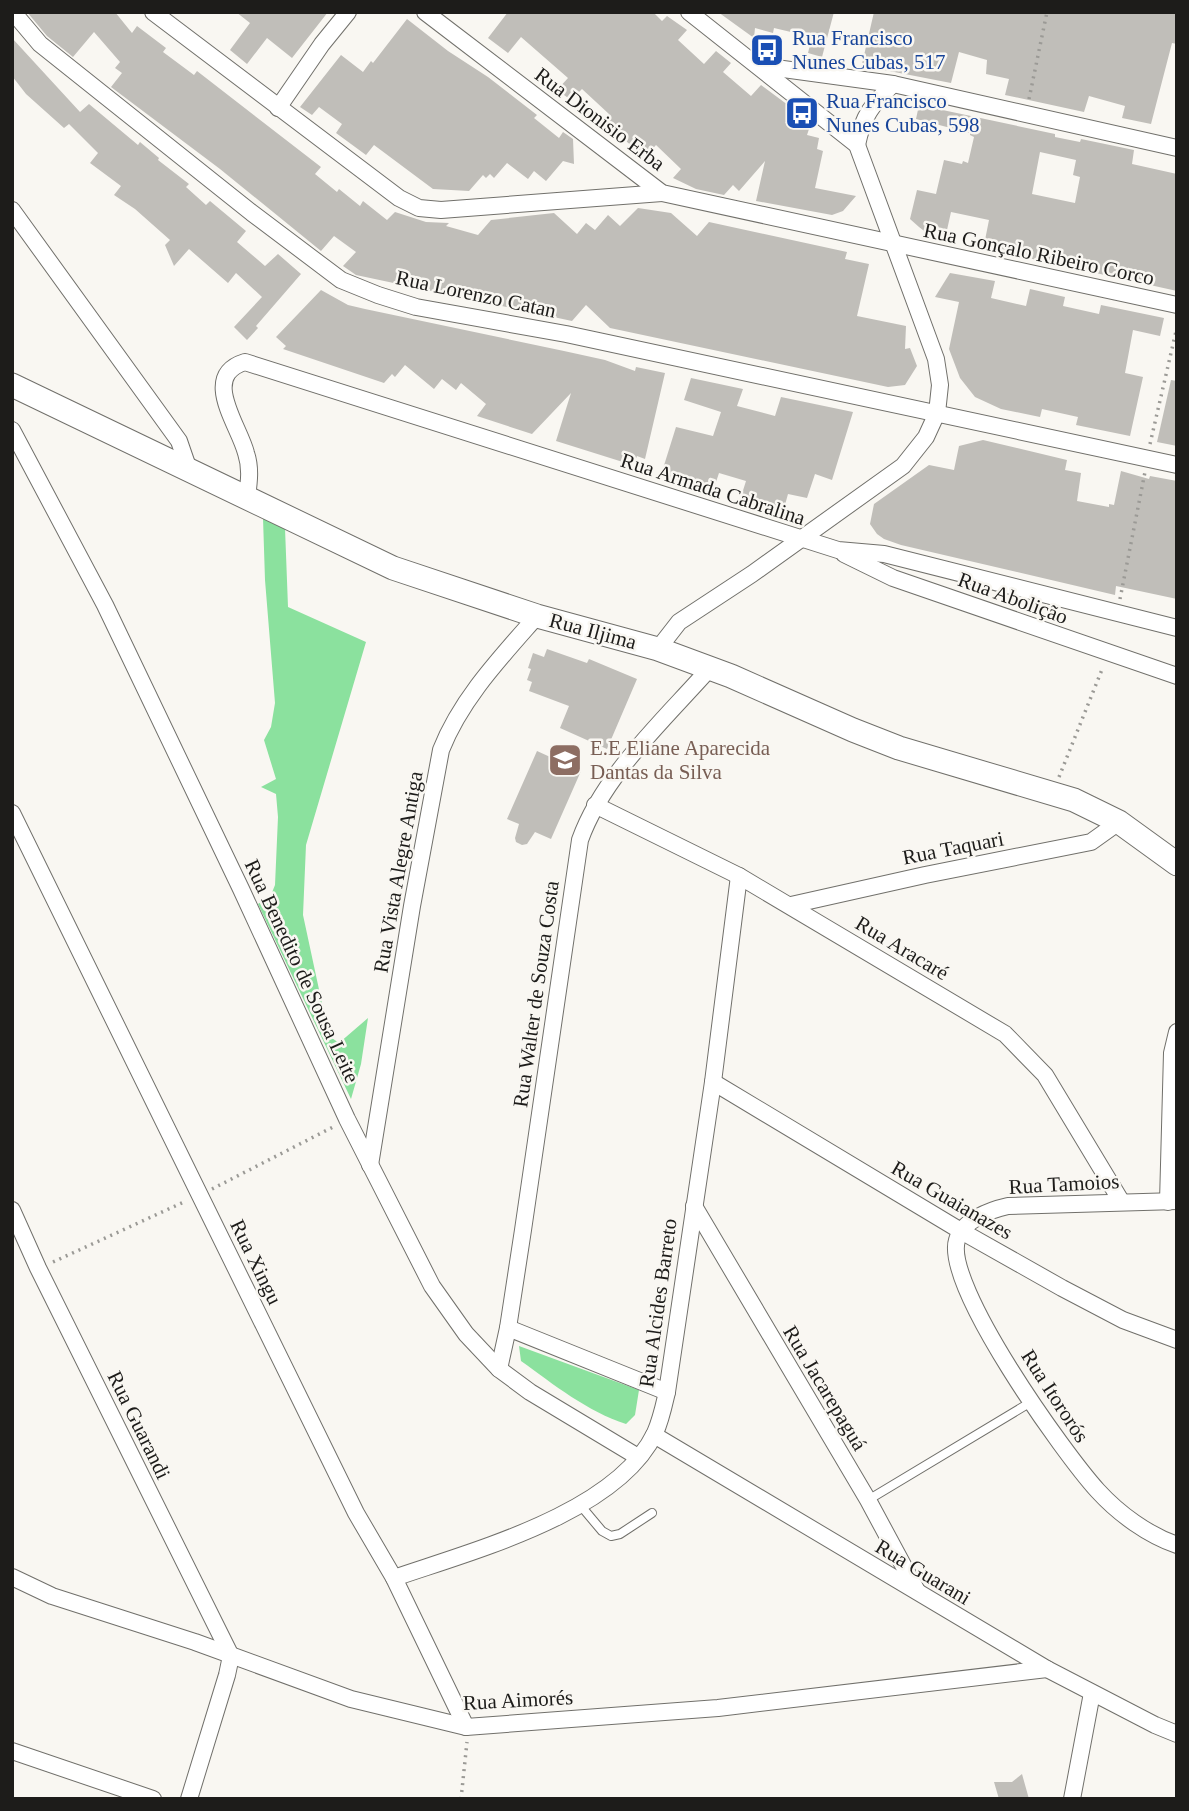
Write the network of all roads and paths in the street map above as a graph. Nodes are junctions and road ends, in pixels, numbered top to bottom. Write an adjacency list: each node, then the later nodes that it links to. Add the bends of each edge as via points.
1 (13, 12): 19 (street, Rua Lorenzo Catan, via 40,44 341,280 416,306)
2 (153, 12): 9 (street)
3 (348, 12): 9 (street)
4 (425, 12): 13 (street, Rua Dionisio Erba)
5 (688, 12): 7 (street)
6 (1047, 12): 10 (path)
7 (759, 65): 8 (street); 11 (street)
8 (893, 83): 10 (street); 11 (street, via 870,107)
9 (278, 108): 13 (street, via 419,208)
10 (1025, 115): 12 (street)
11 (858, 145): 15 (street)
12 (1177, 148)
13 (662, 193): 15 (street, Rua Dionisio Erba)
14 (12, 210): 23 (street, via 178,441)
15 (892, 244): 16 (street, Rua Gonçalo Ribeiro Corco); 19 (street, via 936,359 940,385)
16 (1177, 305)
17 (1177, 327): 21 (path)
18 (12, 385): 23 (main road, Rua Iljima)
19 (937, 413): 21 (street, Rua Lorenzo Catan); 25 (street, via 926,438 903,466)
20 (12, 430): 43 (street, Rua Benedito de Sousa Leite, via 105,605)
21 (1147, 459): 22 (street, Rua Lorenzo Catan); 27 (path)
22 (1177, 465)
23 (189, 470): 24 (main road, Rua Iljima)
24 (247, 497): 25 (street, Rua Armada Cabralina, via 247,456 222,389 234,365 244,362); 28 (main road, Rua Iljima, via 393,568)
25 (800, 539): 26 (street, Rua Armada Cabralina); 30 (street, via 680,622)
26 (838, 550): 27 (street, Rua Armada Cabralina, via 884,554); 31 (street, Rua Abolição, via 893,578)
27 (1117, 614): 29 (street, Rua Armada Cabralina)
28 (537, 616): 30 (main road, Rua Iljima); 43 (street, Rua Vista Alegre Antiga, via 468,699 441,750)
29 (1177, 628)
30 (658, 649): 32 (main road, Rua Iljima)
31 (1109, 654): 33 (street, Rua Abolição); 34 (path)
32 (710, 668): 34 (main road, Rua Iljima, via 900,748); 35 (street, Rua Walter de Souza Costa)
33 (1177, 676)
34 (1052, 794): 37 (main road, Rua Iljima)
35 (595, 805): 39 (street, Rua Aracaré); 49 (street, Rua Walter de Souza Costa, via 580,840)
36 (12, 813): 61 (street, Rua Xingu, via 356,1513)
37 (1119, 822): 38 (main road, Rua Iljima); 40 (street, Rua Taquari, via 1091,842)
38 (1177, 864)
39 (739, 876): 40 (street, Rua Aracaré); 42 (street, Rua Alcides Barreto)
40 (791, 905): 44 (street, Rua Aracaré, via 1005,1034 1045,1075)
41 (1177, 1032): 45 (street, via 1172,1053)
42 (713, 1082): 46 (street, Rua Alcides Barreto); 48 (street, Rua Guaianazes)
43 (370, 1165): 51 (street, Rua Benedito de Sousa Leite, via 432,1286 466,1334)
44 (1121, 1201): 45 (street, Rua Tamoios); 48 (street, Rua Tamoios, via 1008,1206 993,1209)
45 (1172, 1202)
46 (694, 1206): 52 (street, Rua Alcides Barreto); 56 (street, Rua Jacarepaguá)
47 (12, 1210): 63 (street, Rua Guarandi)
48 (961, 1231): 50 (street, Rua Guaianazes, via 1123,1320); 53 (street, Rua Itororós, via 956,1251 963,1281)
49 (508, 1328): 51 (street, Rua Walter de Souza Costa); 52 (street)
50 (1177, 1340)
51 (499, 1369): 55 (street, Rua Benedito de Sousa Leite)
52 (667, 1392): 54 (street, Rua Alcides Barreto)
53 (1031, 1402): 56 (lane); 59 (street, Rua Itororós, via 1100,1493 1132,1522)
54 (654, 1435): 55 (street, Rua Alcides Barreto); 62 (street, Rua Guarani)
55 (638, 1457): 57 (street, Rua Alcides Barreto, via 614,1483)
56 (868, 1500): 62 (street, Rua Jacarepaguá)
57 (581, 1506): 58 (lane, via 611,1536); 61 (street, Rua Alcides Barreto, via 514,1536)
58 (652, 1513)
59 (1177, 1545)
60 (12, 1577): 63 (street, Rua Aimorés, via 52,1596)
61 (394, 1578): 66 (street, Rua Xingu)
62 (918, 1594): 64 (street, Rua Guarani)
63 (231, 1656): 66 (street, Rua Aimorés, via 351,1699); 70 (street)
64 (1047, 1669): 65 (street, Rua Guarani); 66 (street, Rua Aimorés, via 718,1708)
65 (1092, 1693): 67 (street, Rua Guarani); 72 (street)
66 (466, 1727): 71 (path)
67 (1177, 1734)
68 (12, 1751): 69 (street)
69 (153, 1799)
70 (189, 1799)
71 (461, 1799)
72 (1072, 1799)

